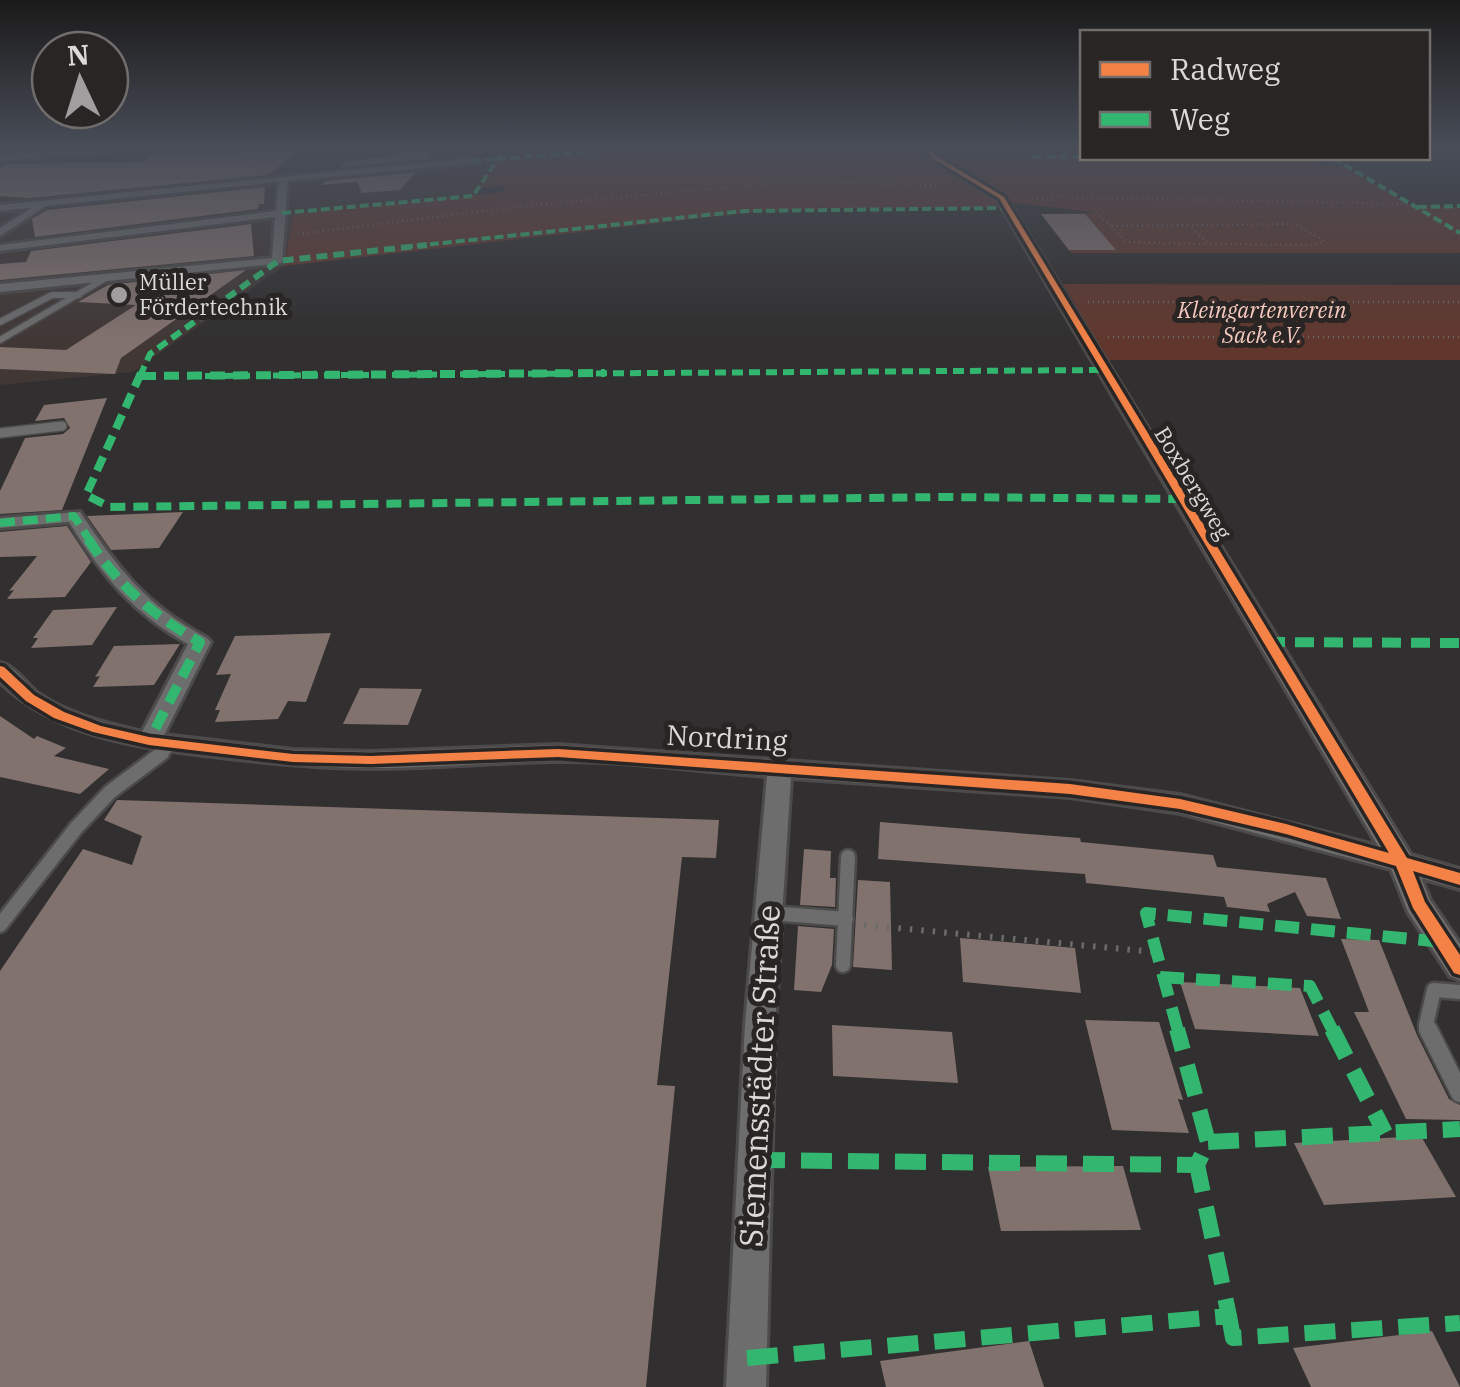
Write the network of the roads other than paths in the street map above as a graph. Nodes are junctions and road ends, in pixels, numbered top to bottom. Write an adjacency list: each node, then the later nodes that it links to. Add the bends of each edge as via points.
1 (32, 212): 4 (street)
2 (1008, 212): 19 (street, Boxbergweg)
3 (282, 214): 5 (street); 6 (street, via 278,261)
4 (0, 233)
5 (0, 248)
6 (106, 278): 7 (street); 8 (lane)
7 (0, 288)
8 (83, 295): 9 (lane, via 52,295); 10 (lane)
9 (0, 322)
10 (0, 340)
11 (62, 426): 12 (lane)
12 (0, 433)
13 (0, 524): 15 (street, via 74,516 107,570 154,618 200,642)
14 (0, 670): 15 (street, Nordring, via 59,715)
15 (149, 741): 16 (street, Nordring)
16 (175, 743): 17 (street, Nordring, via 313,759 558,753); 23 (lane, via 110,792)
17 (780, 766): 19 (street, Nordring, via 1180,804); 21 (street, Siemensstädter Straße)
18 (848, 857): 22 (lane)
19 (1402, 864): 20 (street, Nordring); 25 (street, Boxbergweg, via 1418,904)
20 (1460, 879)
21 (767, 913): 22 (lane); 28 (street, Siemensstädter Straße)
22 (846, 919): 24 (lane)
23 (0, 925)
24 (843, 965)
25 (1460, 968)
26 (1460, 992): 27 (lane, via 1434,990 1426,1025)
27 (1460, 1093)
28 (746, 1387)

